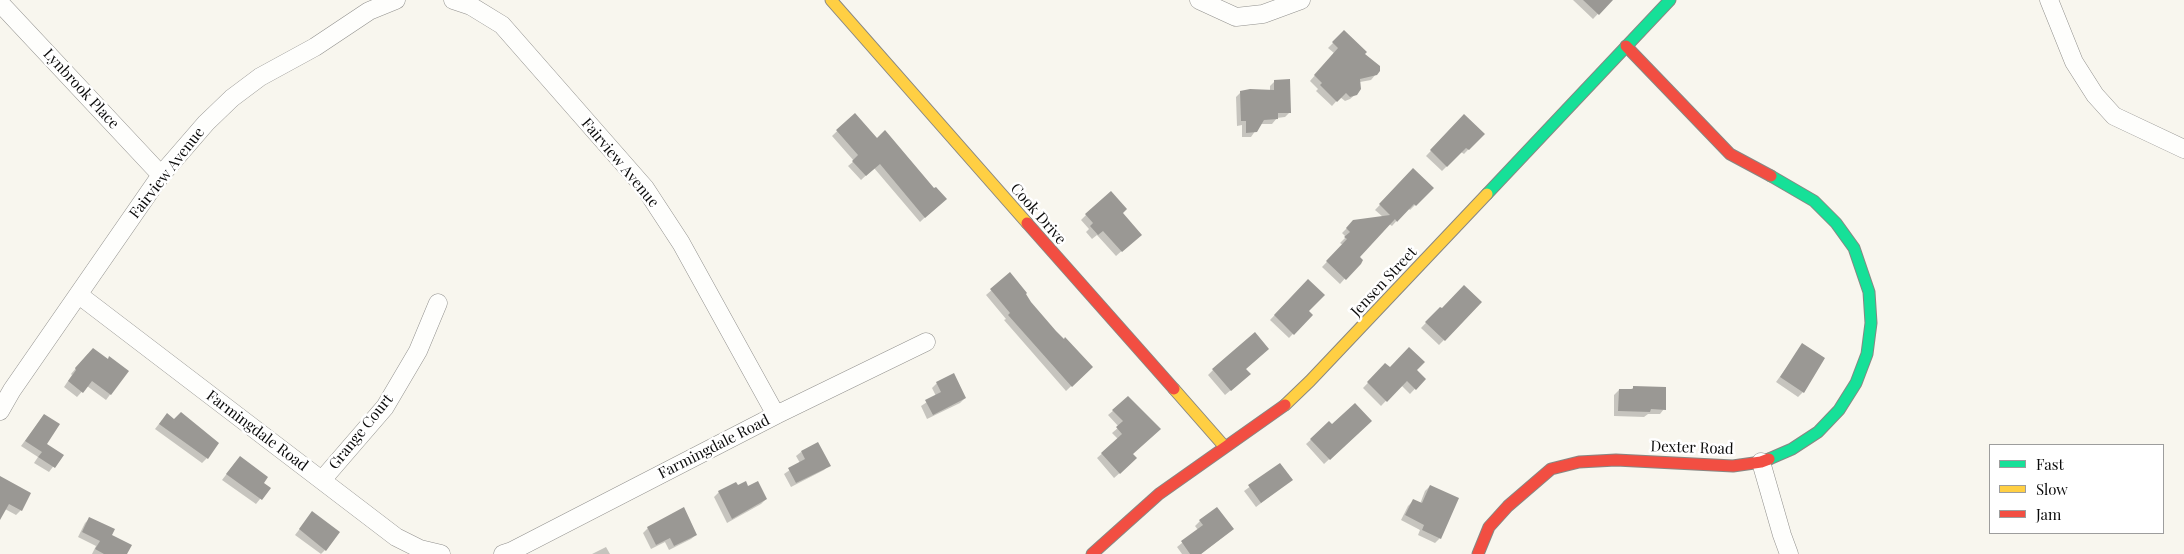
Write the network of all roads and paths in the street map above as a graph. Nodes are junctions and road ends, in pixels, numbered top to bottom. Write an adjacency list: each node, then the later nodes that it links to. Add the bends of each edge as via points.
1 (396, 0): 11 (street, Fairview Avenue, via 370,11 315,47 260,77 206,123)
2 (453, 0): 16 (street, Fairview Avenue, via 471,6 502,25 645,188 681,243)
3 (831, 0): 17 (street, Cook Drive)
4 (1199, 0): 5 (street, via 1236,17 1263,14)
5 (1301, 0)
6 (1670, 0): 9 (street, Jensen Street)
7 (2048, 0): 10 (street, via 2074,62 2095,95 2114,116)
8 (0, 3): 11 (street, Lynbrook Place)
9 (1626, 46): 17 (street, Jensen Street, via 1310,381 1282,407); 18 (street, Dexter Road, via 1730,154 1801,192 1826,211 1846,235 1865,277 1871,308 1870,339 1862,369 1848,397 1829,421 1806,441)
10 (2184, 149)
11 (161, 175): 12 (street, Fairview Avenue)
12 (80, 295): 15 (street, Fairview Avenue); 19 (street, Farmingdale Road)
13 (438, 303): 19 (street, Grange Court, via 418,351 384,407)
14 (926, 342): 16 (street, Farmingdale Road)
15 (0, 411)
16 (776, 415): 21 (street, Farmingdale Road)
17 (1224, 446): 22 (street, Jensen Street, via 1159,494)
18 (1760, 462): 23 (street, Dexter Road, via 1717,467 1616,460 1579,462 1551,469 1489,527); 24 (street)
19 (322, 480): 20 (street, Farmingdale Road, via 396,537)
20 (441, 554)
21 (503, 554)
22 (1092, 554)
23 (1478, 554)
24 (1790, 554)

